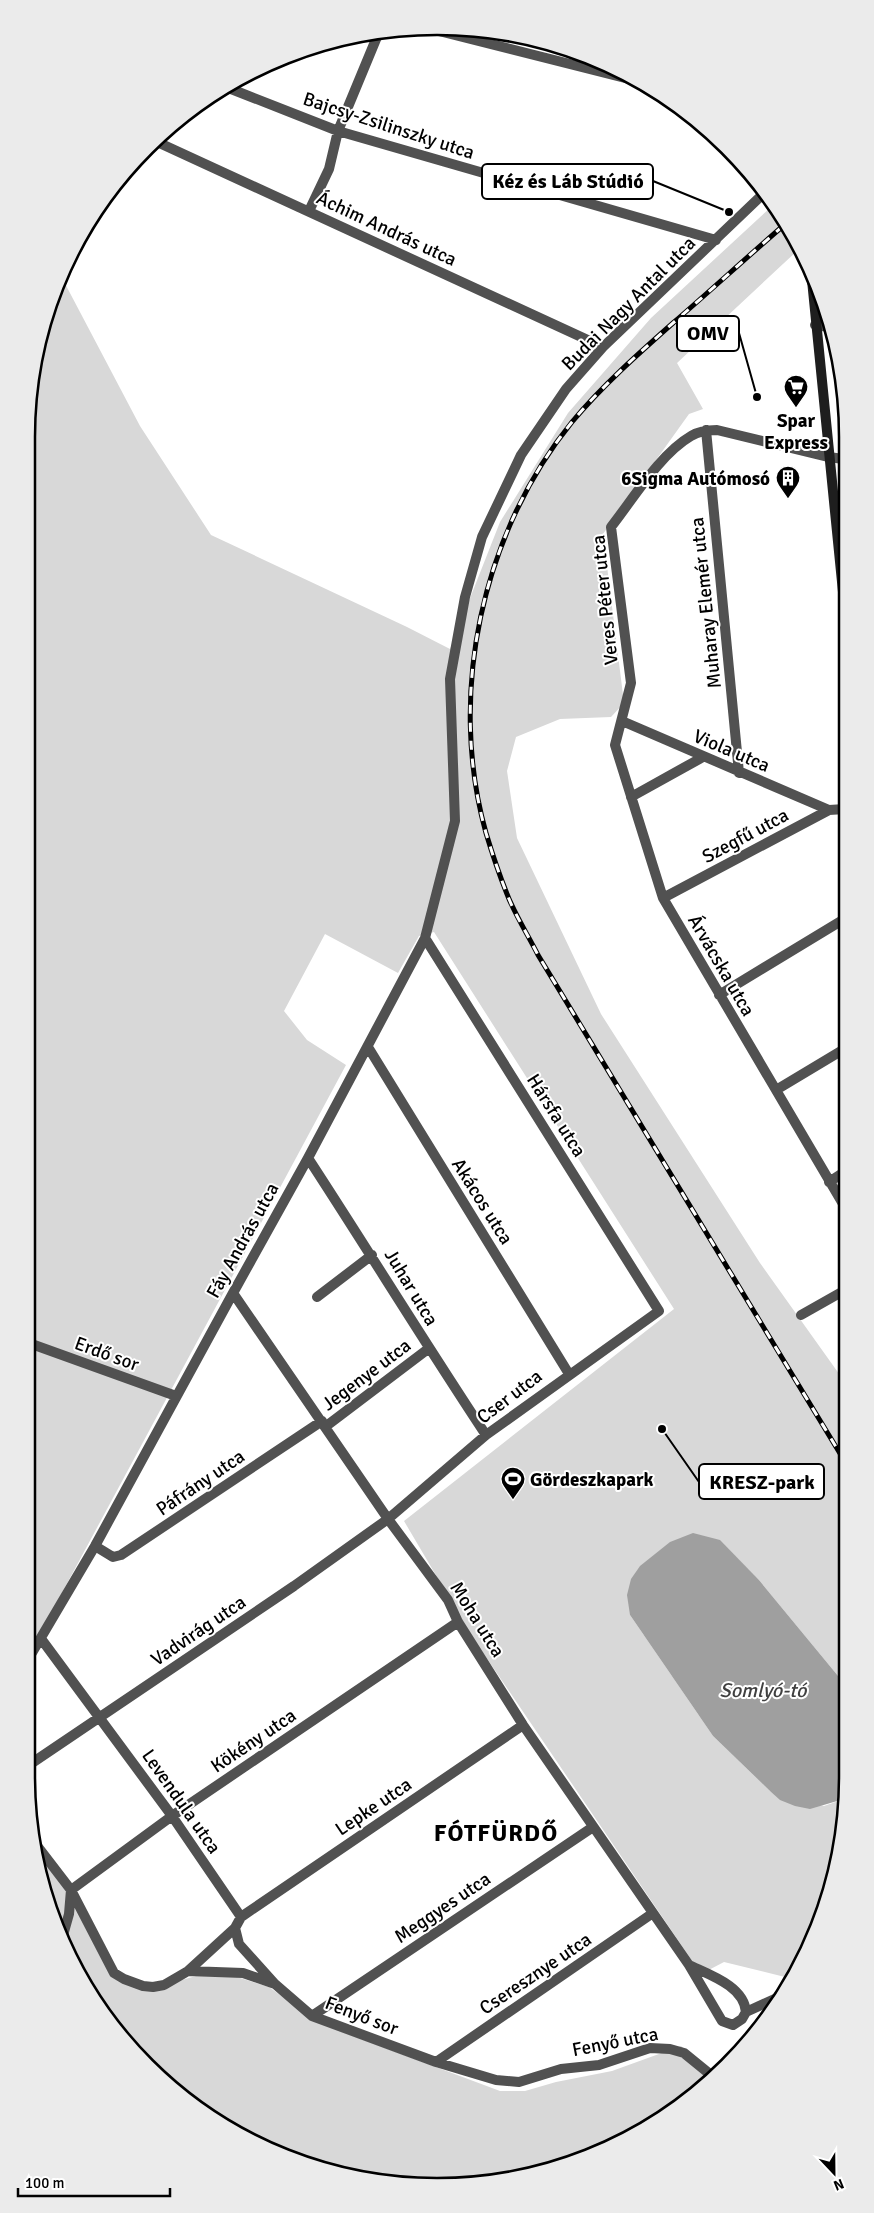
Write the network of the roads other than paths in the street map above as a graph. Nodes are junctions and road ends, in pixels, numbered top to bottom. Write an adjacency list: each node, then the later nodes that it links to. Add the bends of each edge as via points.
1 (458, 36): 3 (street)
2 (376, 40): 5 (street)
3 (613, 75)
4 (234, 90): 5 (street, Bajcsy-Zsilinszky utca)
5 (338, 131): 8 (street, via 329,169); 9 (street, Bajcsy-Zsilinszky utca)
6 (162, 144): 8 (street, Áchim András utca)
7 (760, 197): 9 (street, Budai Nagy Antal utca)
8 (309, 211): 13 (street, Áchim András utca)
9 (716, 240): 13 (street, Budai Nagy Antal utca)
10 (813, 295): 11 (main road)
11 (815, 325): 12 (street); 15 (main road)
12 (823, 326)
13 (603, 347): 24 (street, Budai Nagy Antal utca, via 566,389 521,455 482,537 465,597 450,679)
14 (706, 430): 15 (street, via 718,430); 18 (street, Veres Péter utca, via 692,435 670,451 612,528 631,683); 20 (street, Muharay Elemér utca)
15 (828, 457): 16 (street); 17 (main road)
16 (839, 458)
17 (839, 550)
18 (622, 721): 19 (street, Viola utca); 21 (street, Árvácska utca, via 615,745)
19 (703, 757): 20 (street, Viola utca); 21 (street)
20 (739, 773): 23 (street, Viola utca)
21 (631, 797): 25 (street, Árvácska utca)
22 (839, 809): 23 (street, Szegfű utca)
23 (829, 810): 25 (street, Szegfű utca)
24 (455, 821): 27 (street, Fáy András utca)
25 (663, 898): 28 (street, Árvácska utca)
26 (839, 922): 28 (street)
27 (426, 938): 29 (street, Fáy András utca); 40 (street, Hársfa utca)
28 (719, 995): 31 (street, Árvácska utca)
29 (368, 1047): 32 (street, Fáy András utca); 44 (street, Akácos utca)
30 (839, 1052): 31 (street)
31 (776, 1090): 34 (street, Árvácska utca)
32 (308, 1158): 36 (street, Juhar utca); 37 (street, Fáy András utca)
33 (839, 1175): 34 (street)
34 (829, 1182): 35 (street, Árvácska utca)
35 (839, 1198)
36 (372, 1255): 39 (street); 43 (street, Juhar utca)
37 (232, 1293): 45 (street, Fáy András utca); 46 (street, Moha utca)
38 (839, 1293): 41 (street)
39 (317, 1297)
40 (658, 1311): 44 (street, Cser utca)
41 (801, 1315)
42 (35, 1345): 45 (street, Erdő sor)
43 (428, 1349): 46 (street, Jegenye utca); 47 (street, Juhar utca)
44 (569, 1374): 47 (street, Cser utca)
45 (176, 1396): 49 (street, Fáy András utca)
46 (323, 1424): 48 (street, Moha utca); 49 (street, Páfrány utca, via 121,1555 113,1557)
47 (486, 1435): 48 (street, Cser utca)
48 (388, 1519): 50 (street, Moha utca, via 448,1600); 53 (street, Vadvirág utca)
49 (95, 1546): 51 (street, Fáy András utca)
50 (458, 1622): 54 (street, Moha utca); 56 (street, Kökény utca)
51 (42, 1640): 52 (street, Fáy András utca); 53 (street, Levendula utca)
52 (35, 1650)
53 (100, 1717): 55 (street, Vadvirág utca); 56 (street, Levendula utca)
54 (524, 1724): 57 (street, Moha utca); 61 (street, Lepke utca)
55 (35, 1762)
56 (172, 1816): 59 (street, Kökény utca); 61 (street, Levendula utca)
57 (593, 1827): 60 (street, Moha utca); 69 (street, Meggyes utca)
58 (43, 1854): 59 (street)
59 (70, 1890): 62 (street); 65 (street, via 114,1973 136,1984 153,1987 164,1985)
60 (653, 1913): 64 (street, Moha utca); 70 (street, Cseresznye utca)
61 (241, 1917): 63 (street)
62 (65, 1928)
63 (235, 1928): 65 (street); 66 (street, via 239,1944)
64 (689, 1965): 68 (street, Moha utca, via 734,1989 745,2002); 68 (street, Moha utca, via 722,2021 733,2025)
65 (188, 1971): 66 (street, Fenyő sor, via 243,1973)
66 (275, 1984): 69 (street, Fenyő sor)
67 (770, 2001): 68 (street)
68 (746, 2012)
69 (312, 2016): 70 (street, Fenyő sor)
70 (436, 2062): 72 (street, Fenyő sor, via 496,2080)
71 (708, 2072): 72 (street, Fenyő utca, via 684,2053 670,2048 650,2048 599,2065 561,2068)
72 (519, 2082)

